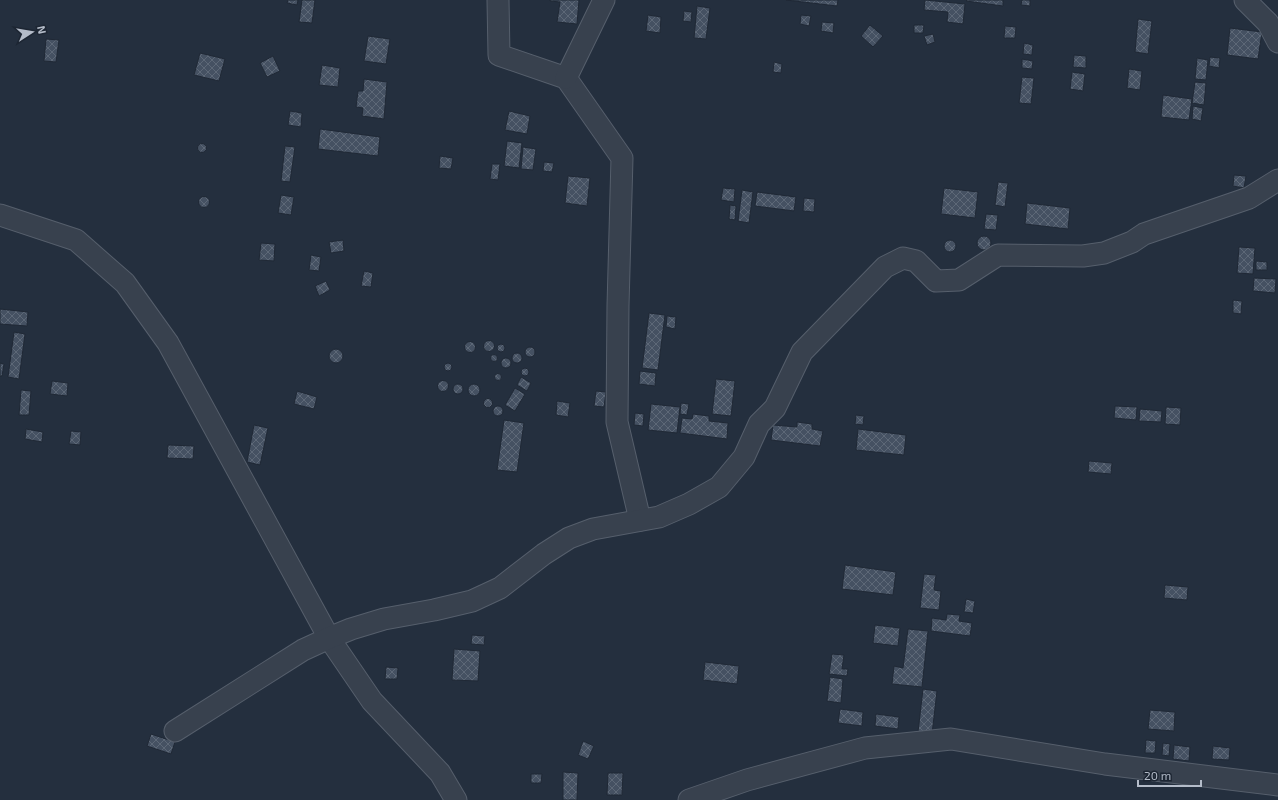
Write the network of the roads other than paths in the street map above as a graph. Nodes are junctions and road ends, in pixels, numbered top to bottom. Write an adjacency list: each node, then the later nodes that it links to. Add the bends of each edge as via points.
1 (498, 0): 5 (street, via 498,55)
2 (604, 0): 5 (street)
3 (1245, 0): 4 (street, via 1268,23)
4 (1278, 42)
5 (566, 78): 8 (street, via 622,158 617,422)
6 (1278, 180): 8 (street, via 1249,198 1144,234 1132,242 1104,253 1083,256 998,255 959,280 936,281 916,261 903,258 885,267 802,352 775,408 759,424 744,457 719,487 659,517)
7 (0, 215): 9 (street, via 76,240 126,283 168,343)
8 (640, 520): 9 (street, via 593,529 570,538 544,554 500,588 472,601 384,619)
9 (329, 638): 10 (street, via 303,650); 12 (street, via 372,701 440,773)
10 (175, 731)
11 (1278, 785): 13 (street, via 1105,764 951,739 865,748 747,780)
12 (456, 800)
13 (689, 800)

